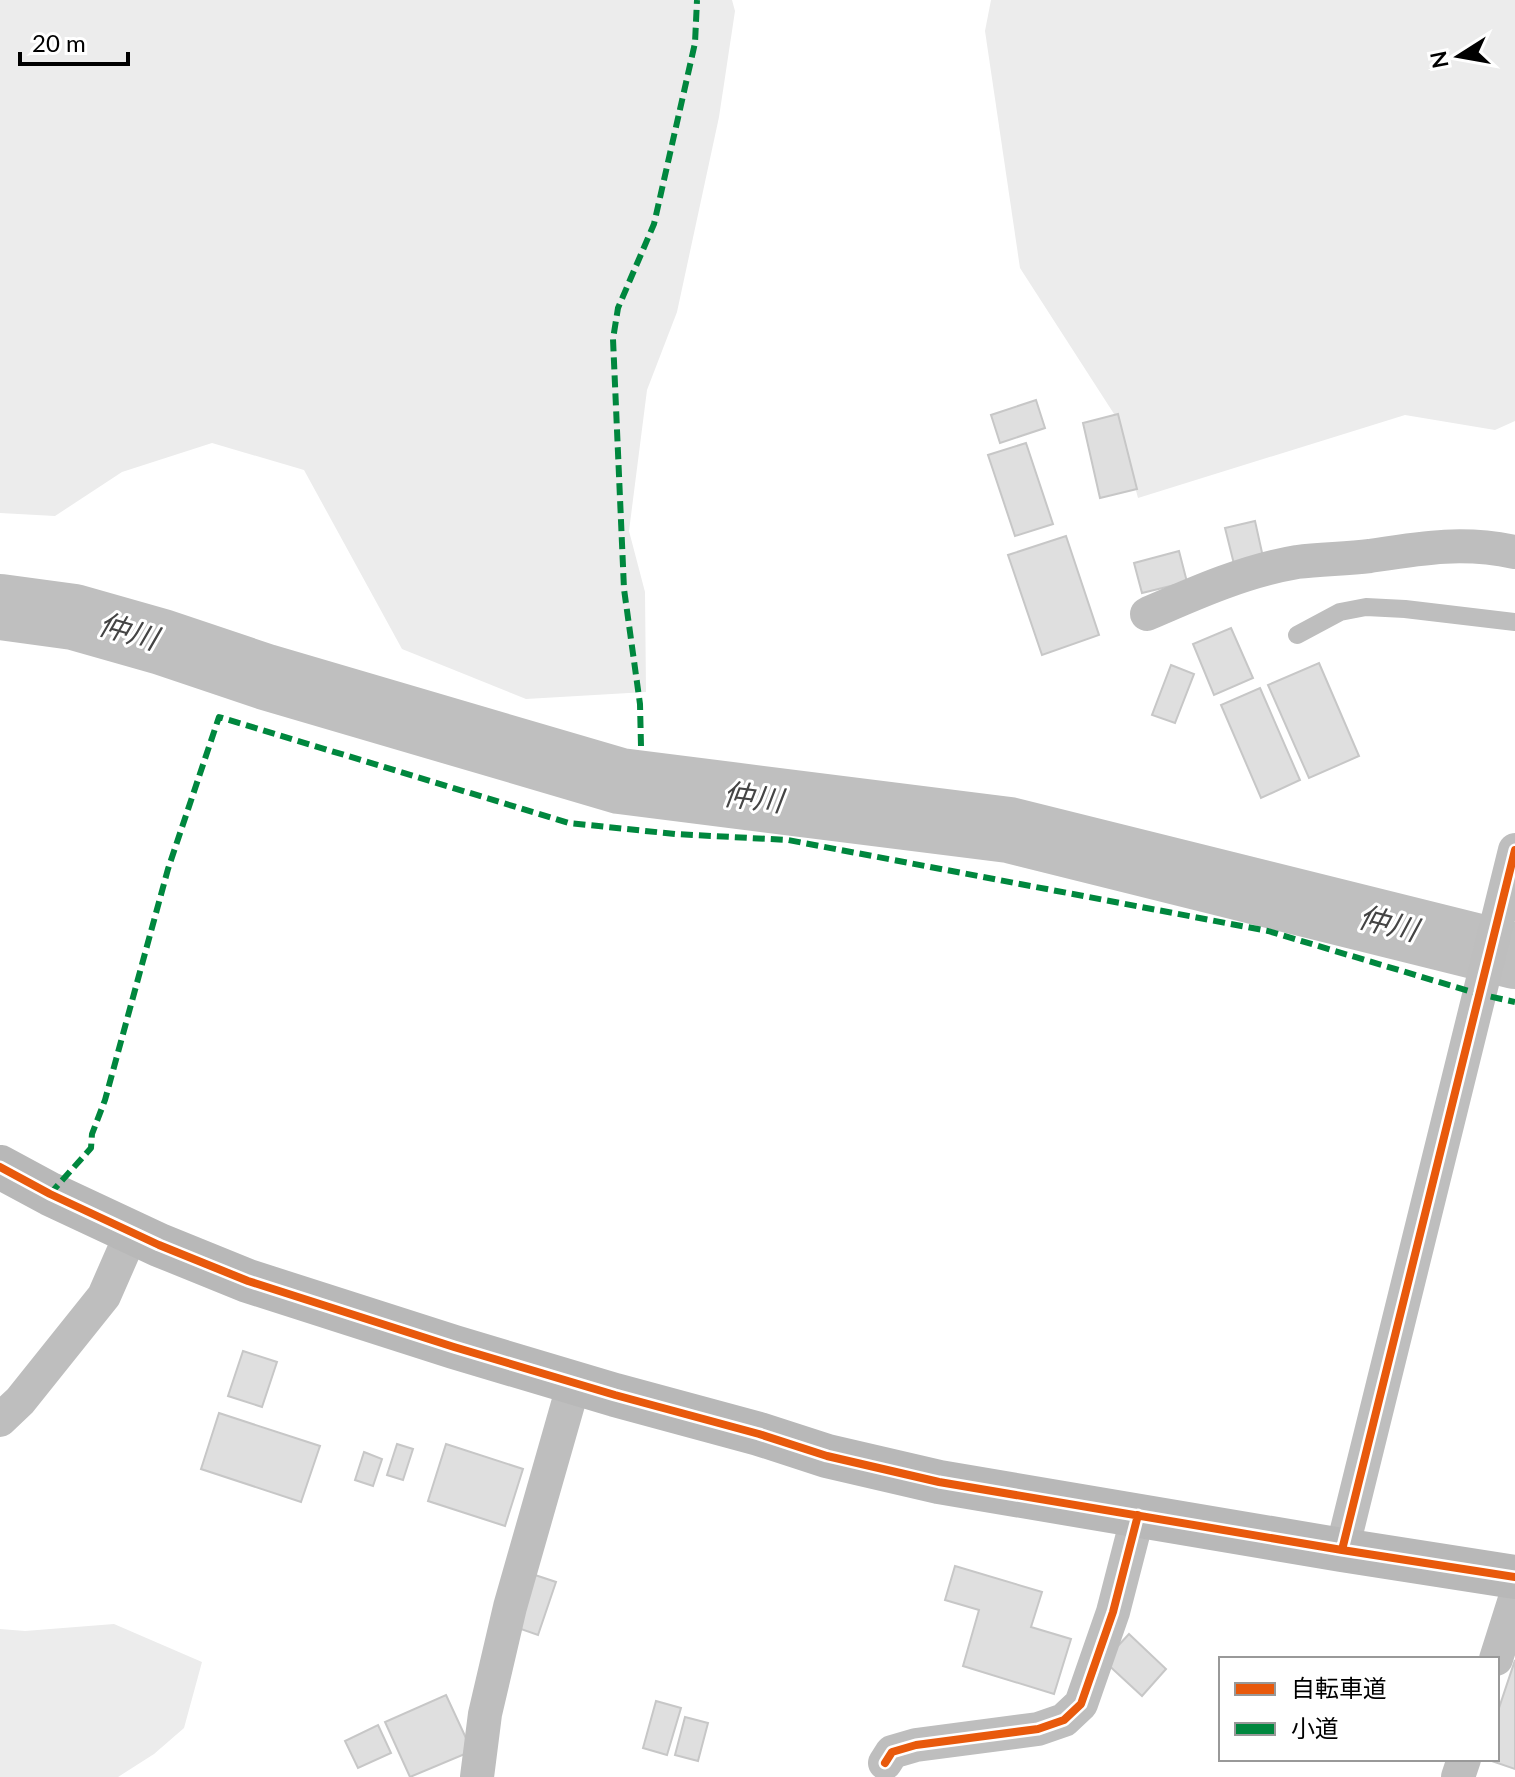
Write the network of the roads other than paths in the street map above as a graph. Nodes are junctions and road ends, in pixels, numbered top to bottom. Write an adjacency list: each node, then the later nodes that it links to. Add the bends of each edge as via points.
1 (1515, 552): 2 (street, via 1441,546 1296,563 1221,582)
2 (1147, 614)
3 (1515, 622): 4 (lane, via 1366,607 1340,612)
4 (1297, 635)
5 (1515, 850): 11 (street)
6 (0, 1167): 7 (street)
7 (132, 1232): 8 (street, via 248,1281); 9 (street, via 104,1296)
8 (574, 1383): 10 (street, via 827,1456 939,1482); 16 (street, via 510,1607 485,1714)
9 (0, 1420)
10 (1138, 1515): 11 (street); 15 (street, via 1113,1612 1081,1704 1064,1720 1038,1729 916,1745 892,1752)
11 (1342, 1550): 12 (street)
12 (1515, 1577)
13 (1515, 1599): 14 (street)
14 (1497, 1657)
15 (885, 1763)
16 (477, 1777)

